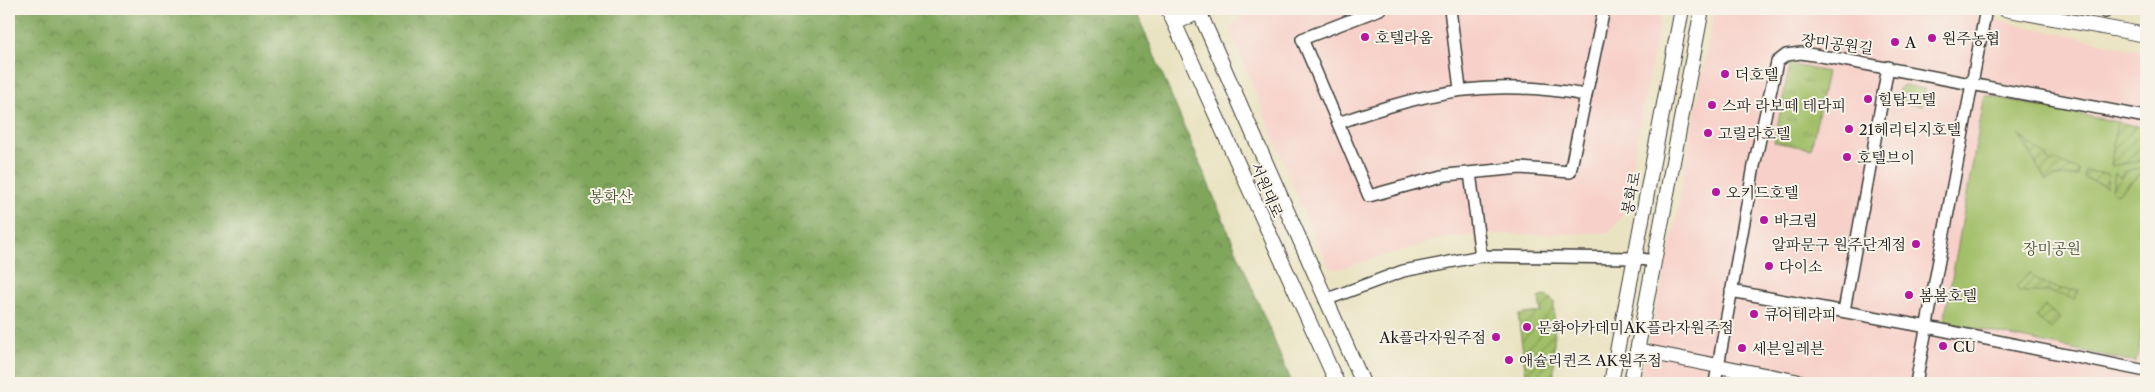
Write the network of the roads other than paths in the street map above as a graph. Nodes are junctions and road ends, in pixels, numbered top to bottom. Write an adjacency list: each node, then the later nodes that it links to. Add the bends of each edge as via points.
1 (1168, 9): 10 (street, 서원대로)
2 (1380, 9): 17 (street, via 1302,39)
3 (1450, 9): 14 (street)
4 (1604, 9): 15 (street)
5 (1682, 9): 20 (street, 봉화로)
6 (1702, 9): 21 (street)
7 (1986, 9): 13 (street)
8 (2004, 9): 11 (street)
9 (1201, 10): 10 (street); 23 (street, 서원대로)
10 (1175, 23): 29 (street, 서원대로)
11 (2146, 35)
12 (1888, 67): 13 (street, 장미공원길); 22 (street, 장미공원길, via 1801,53 1786,55 1777,62); 24 (street, 장미공원길)
13 (1972, 83): 16 (street, 장미공원길); 25 (street)
14 (1460, 89): 15 (street, via 1525,87); 17 (street, via 1407,100)
15 (1585, 95): 18 (street, via 1570,172 1521,168)
16 (2146, 117)
17 (1338, 123): 18 (street, via 1369,196 1446,175)
18 (1470, 173): 19 (street)
19 (1481, 256): 20 (street); 23 (street, via 1403,271)
20 (1635, 258): 21 (street); 31 (street, 봉화로)
21 (1653, 261): 26 (street)
22 (1732, 290): 24 (street); 27 (street, 장미공원길)
23 (1325, 300): 30 (street, 서원대로)
24 (1844, 311): 25 (street)
25 (1927, 326): 28 (street); 35 (street)
26 (1637, 350): 27 (street); 32 (street)
27 (1718, 367): 33 (street, 장미공원길); 34 (street)
28 (2146, 370): 36 (street)
29 (1337, 383)
30 (1363, 383)
31 (1610, 383)
32 (1631, 383)
33 (1715, 383)
34 (1805, 383)
35 (1916, 383)
36 (2143, 383)

